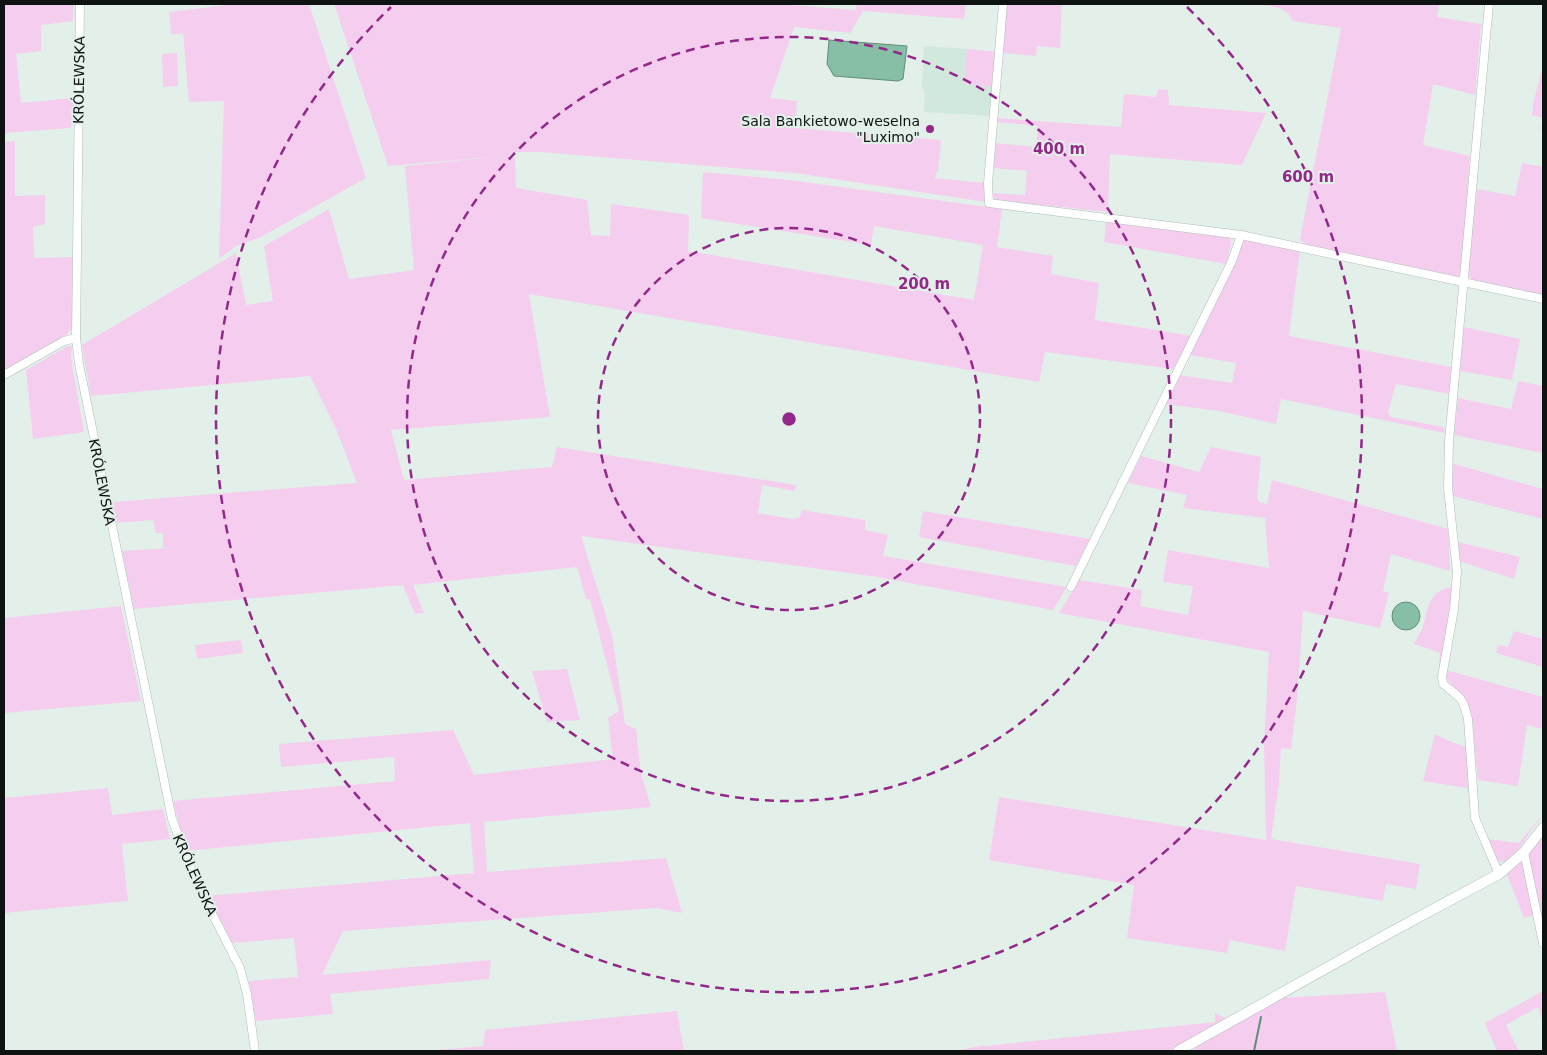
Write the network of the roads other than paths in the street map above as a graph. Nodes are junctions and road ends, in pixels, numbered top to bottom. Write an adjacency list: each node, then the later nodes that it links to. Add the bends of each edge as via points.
1 (80, 4): 7 (street, KRÓLEWSKA)
2 (1003, 4): 4 (street, via 989,203)
3 (1489, 4): 5 (street)
4 (1241, 234): 5 (street); 9 (street, via 1232,261)
5 (1464, 282): 6 (street); 12 (street, via 1449,441 1448,488 1456,572 1454,610 1442,677 1443,684 1460,695 1464,704 1469,728 1475,818)
6 (1543, 299)
7 (76, 338): 8 (street, via 64,341); 14 (street, KRÓLEWSKA, via 98,462 172,820 186,862 243,976)
8 (4, 375)
9 (1071, 587)
10 (1543, 828): 11 (street)
11 (1524, 852): 12 (street); 13 (street)
12 (1500, 874): 15 (street)
13 (1543, 943)
14 (255, 1051)
15 (1178, 1051)

